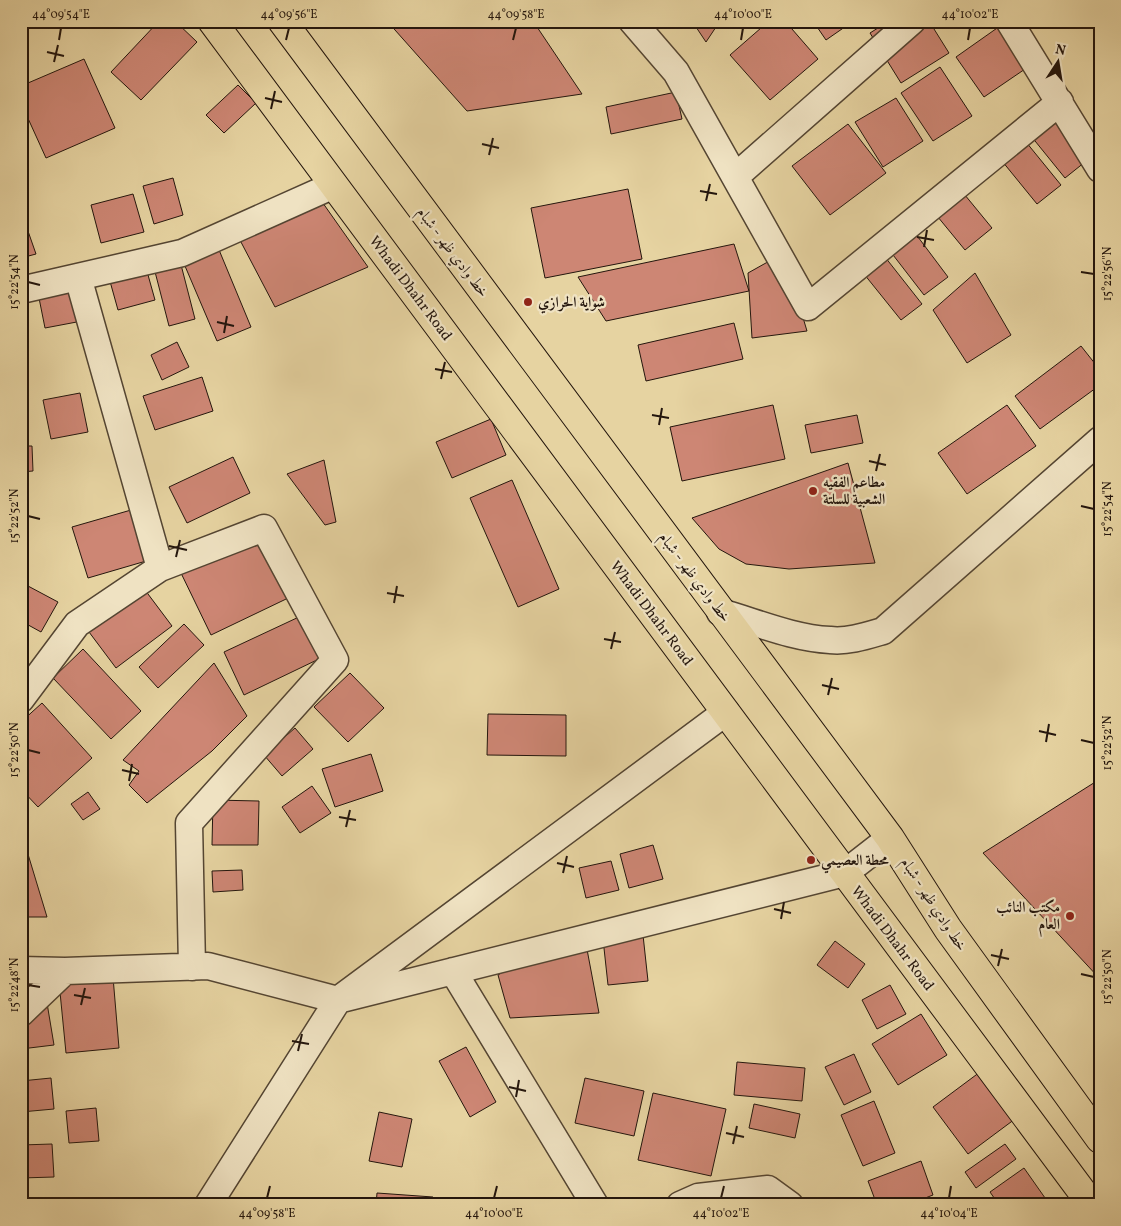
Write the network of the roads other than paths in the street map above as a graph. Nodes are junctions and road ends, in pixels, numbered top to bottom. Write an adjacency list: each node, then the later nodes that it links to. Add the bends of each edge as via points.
1 (212, 21): 9 (main road, Whadi Dhahr Road)
2 (282, 21): 14 (main road, خط وادي ظهر - شبام)
3 (632, 21): 8 (street, via 676,72)
4 (912, 21): 8 (street)
5 (1009, 21): 6 (street)
6 (1060, 102): 7 (street); 8 (street, via 808,307)
7 (1100, 169)
8 (735, 177)
9 (334, 185): 10 (street, via 182,253); 16 (main road, Whadi Dhahr Road)
10 (78, 277): 11 (street); 13 (street)
11 (21, 290)
12 (1100, 440): 14 (street, via 883,631 856,639 830,640 777,630)
13 (160, 568): 15 (street, via 78,624); 19 (street, via 264,528 335,660 188,823)
14 (720, 612): 17 (main road, خط وادي ظهر - شبام)
15 (21, 699)
16 (726, 712): 18 (main road, Whadi Dhahr Road); 23 (street)
17 (890, 838): 18 (street); 25 (main road, خط وادي ظهر - شبام, via 948,929)
18 (845, 874): 22 (street); 30 (main road, Whadi Dhahr Road)
19 (192, 967): 21 (street); 23 (street, via 208,966)
20 (21, 970): 21 (street)
21 (65, 971): 24 (street)
22 (453, 971): 23 (street); 27 (street)
23 (338, 1000): 26 (street)
24 (21, 1013)
25 (1100, 1138)
26 (208, 1205)
27 (595, 1205)
28 (680, 1205): 29 (street, via 698,1197 768,1189)
29 (790, 1205)
30 (1092, 1205)

